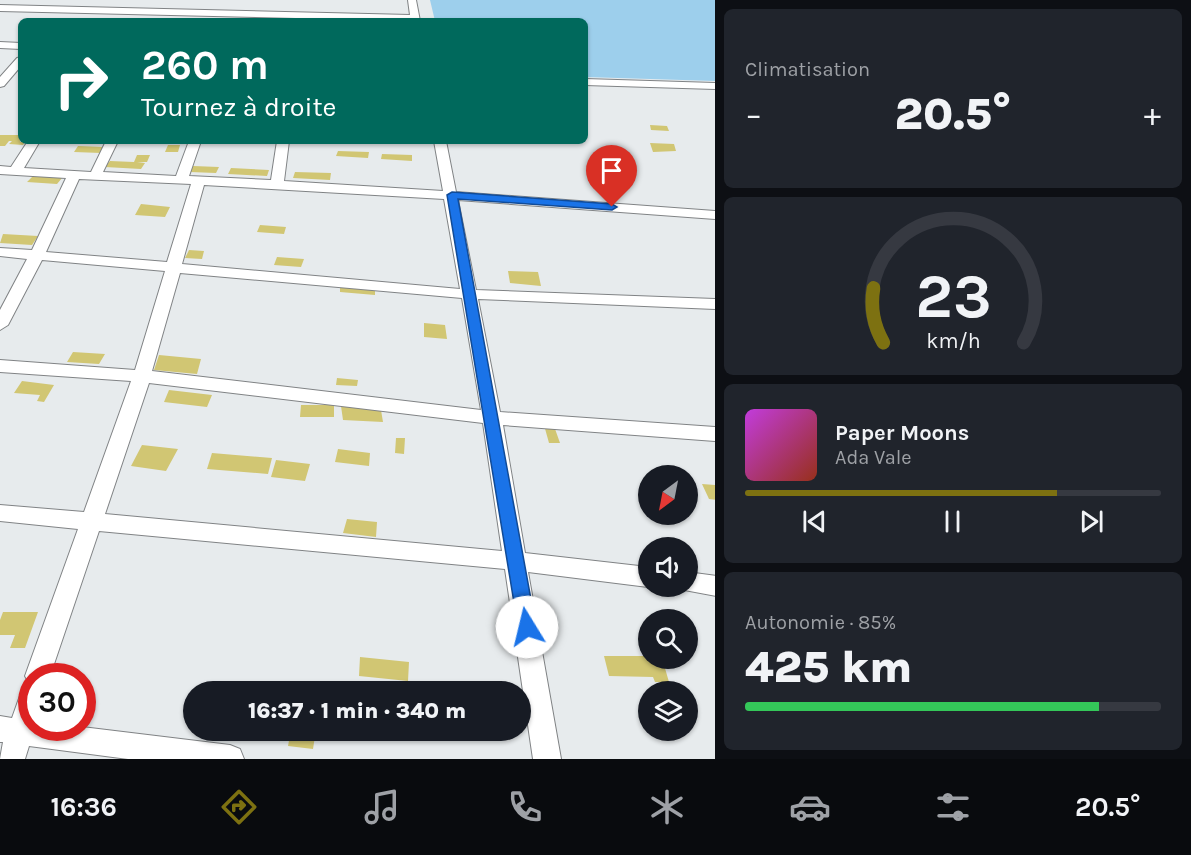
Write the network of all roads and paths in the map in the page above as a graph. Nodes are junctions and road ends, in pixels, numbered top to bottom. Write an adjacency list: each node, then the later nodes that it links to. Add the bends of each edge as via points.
1 (14, 0): 8 (street)
2 (72, 0): 7 (street)
3 (128, 0): 9 (street)
4 (183, 0): 10 (street)
5 (412, 0): 16 (street)
6 (240, 2): 11 (street)
7 (64, 9): 8 (street); 9 (street); 12 (street)
8 (2, 10)
9 (121, 10): 10 (street); 13 (street)
10 (178, 11): 11 (street); 14 (street)
11 (236, 17): 15 (street)
12 (56, 18)
13 (117, 18)
14 (174, 18)
15 (326, 18)
16 (415, 18)
17 (0, 45): 18 (street)
18 (18, 46)
19 (18, 63): 21 (street)
20 (588, 82): 22 (street)
21 (0, 84)
22 (715, 86)
23 (32, 144): 29 (street)
24 (111, 144): 31 (street)
25 (195, 144): 32 (street)
26 (283, 144): 33 (street)
27 (441, 144): 34 (street)
28 (0, 170): 29 (street)
29 (15, 171): 30 (street)
30 (74, 175): 31 (street); 37 (street)
31 (95, 176): 32 (street)
32 (190, 179): 33 (street); 38 (street)
33 (277, 184): 34 (street)
34 (452, 195): 35 (street); 39 (street)
35 (715, 215)
36 (0, 252): 37 (street)
37 (37, 255): 38 (street); 41 (street)
38 (174, 266): 39 (street); 43 (street)
39 (468, 294): 40 (street); 44 (street)
40 (715, 304)
41 (0, 326)
42 (0, 366): 43 (street)
43 (142, 376): 44 (street); 47 (street)
44 (492, 418): 45 (street); 48 (street)
45 (715, 434)
46 (0, 513): 47 (street)
47 (92, 522): 48 (street); 52 (street)
48 (516, 561): 49 (street); 56 (street)
49 (638, 577)
50 (698, 584): 51 (street)
51 (715, 586)
52 (43, 663)
53 (10, 730): 54 (street); 55 (street)
54 (11, 759)
55 (230, 759)
56 (548, 759)

